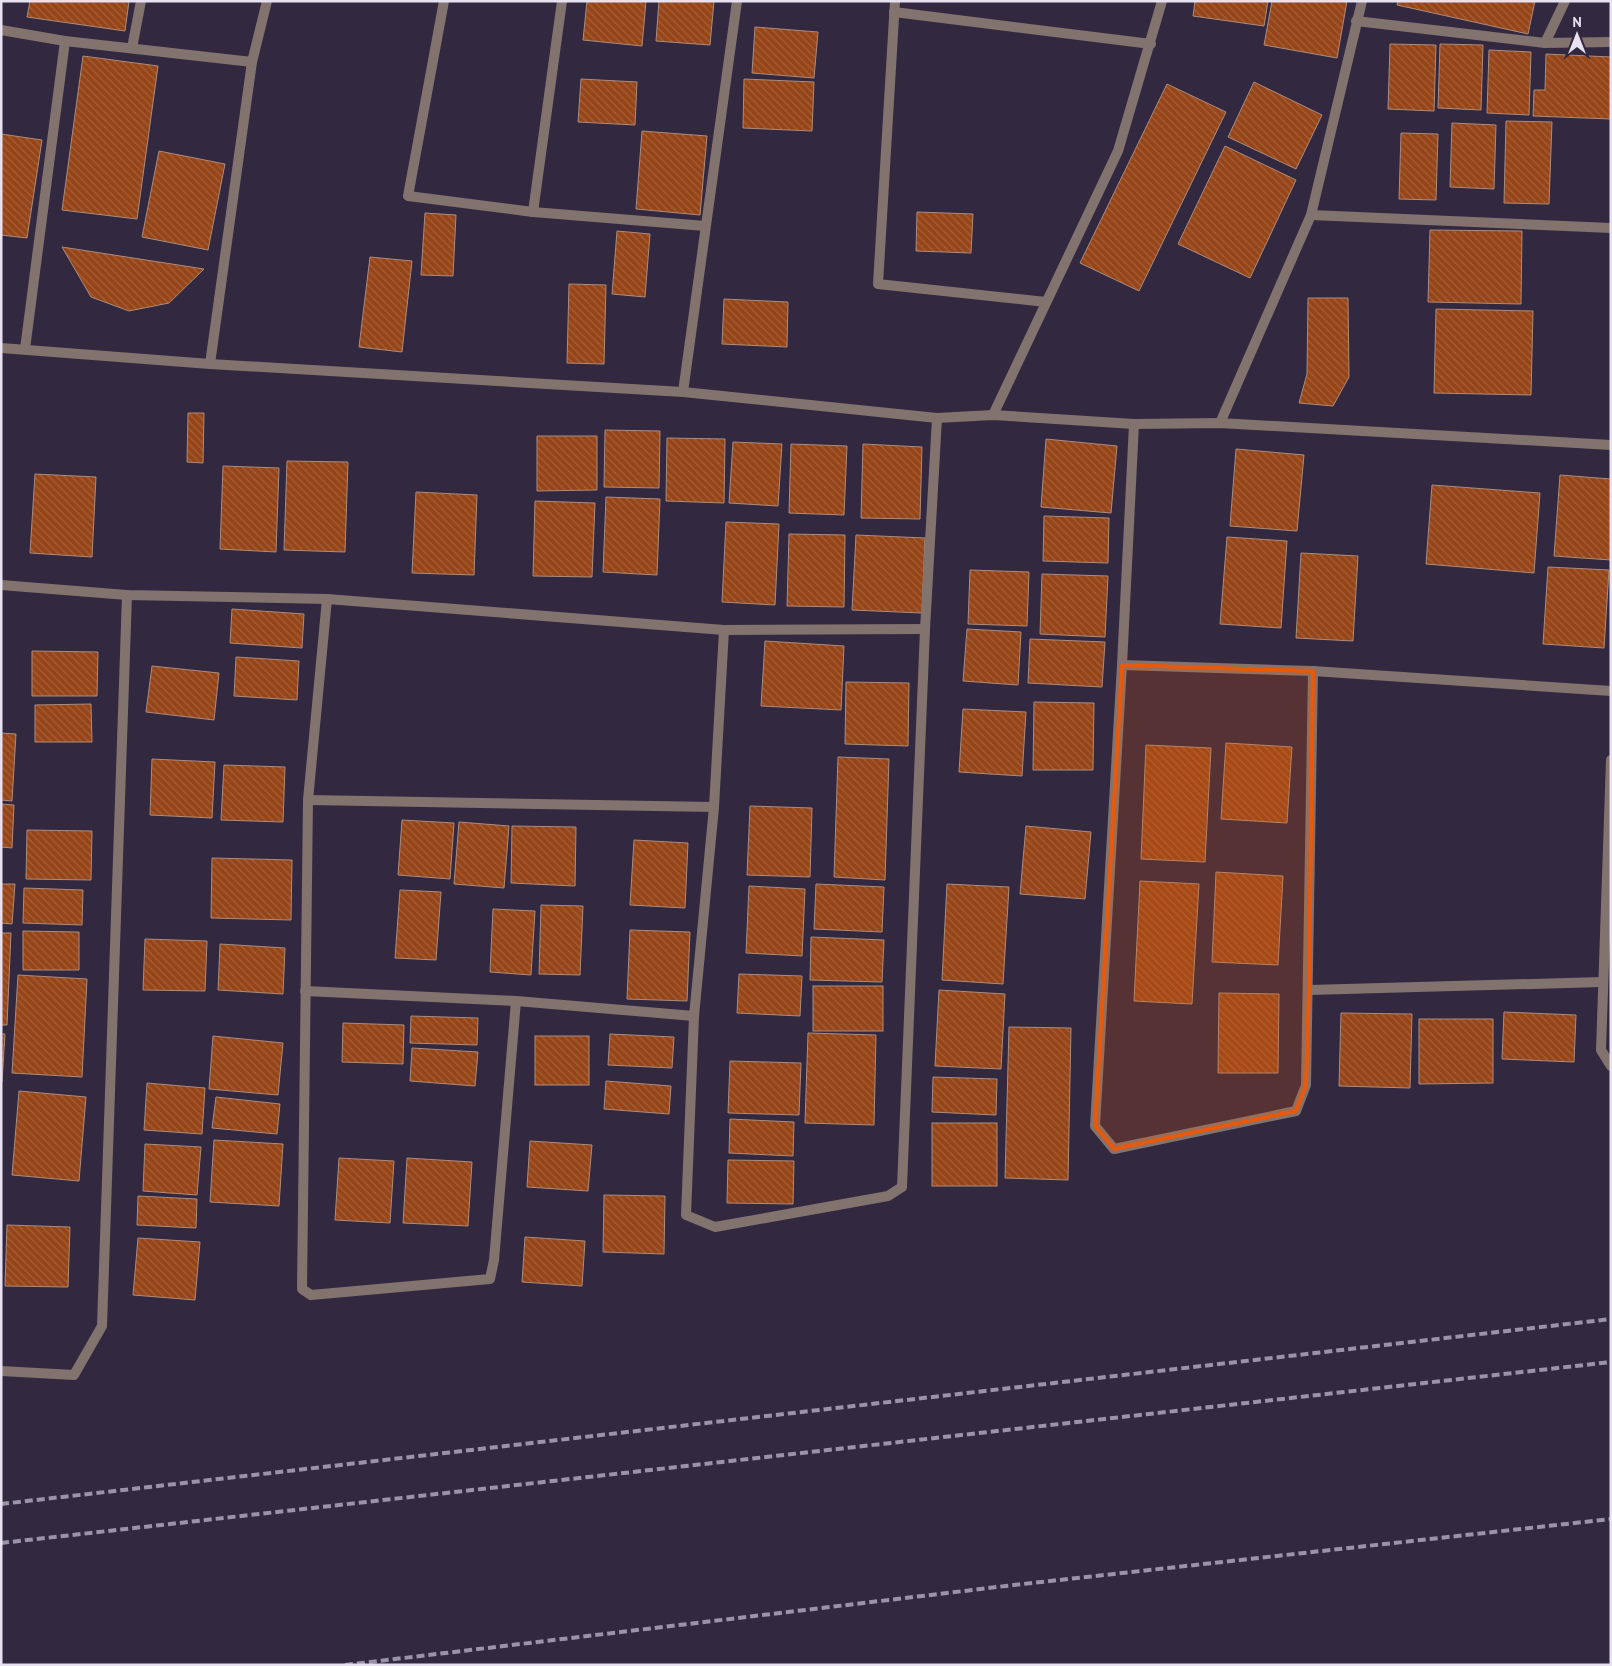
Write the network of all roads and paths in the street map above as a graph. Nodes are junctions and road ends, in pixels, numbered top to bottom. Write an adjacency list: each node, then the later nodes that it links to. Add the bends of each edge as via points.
1 (141, 1): 17 (street)
2 (267, 1): 18 (street)
3 (444, 1): 19 (street, via 408,196)
4 (562, 1): 19 (street)
5 (737, 1): 21 (street)
6 (895, 1): 10 (street)
7 (1162, 1): 16 (street)
8 (1362, 1): 11 (street)
9 (1566, 1): 15 (street)
10 (894, 12): 16 (street); 23 (street, via 878,284)
11 (1356, 21): 15 (street); 20 (street)
12 (1, 30): 13 (street)
13 (65, 41): 17 (street); 25 (street)
14 (1611, 42): 15 (street)
15 (1545, 43)
16 (1151, 44): 23 (street, via 1118,151)
17 (132, 48): 18 (street)
18 (252, 62): 26 (street)
19 (533, 212): 21 (street)
20 (1311, 215): 22 (street); 30 (street)
21 (705, 226): 27 (street)
22 (1611, 228)
23 (1046, 302): 28 (street)
24 (1, 348): 25 (street)
25 (25, 350): 26 (street)
26 (210, 364): 27 (street)
27 (683, 392): 29 (street)
28 (993, 415): 29 (street); 31 (street)
29 (937, 418): 36 (street)
30 (1220, 423): 31 (street); 32 (street)
31 (1134, 424): 38 (street)
32 (1611, 445)
33 (1, 585): 34 (street)
34 (127, 595): 35 (street); 50 (street, via 102,1326 74,1376)
35 (327, 599): 37 (street); 42 (street)
36 (925, 629): 37 (street); 48 (street, via 902,1187 888,1196 715,1227 686,1215)
37 (724, 630): 43 (street)
38 (1122, 665): 39 (street); 45 (street, via 1095,1126 1114,1149 1296,1111 1306,1085)
39 (1313, 671): 40 (street); 45 (street)
40 (1611, 691)
41 (1611, 760): 44 (street)
42 (308, 800): 43 (street); 46 (street)
43 (714, 807): 48 (street)
44 (1602, 982): 45 (street); 49 (street, via 1601,1050)
45 (1309, 990)
46 (306, 991): 47 (street); 47 (street, via 302,1288 311,1296 490,1279)
47 (516, 1001): 48 (street)
48 (694, 1016)
49 (1611, 1066)
50 (1, 1371)

